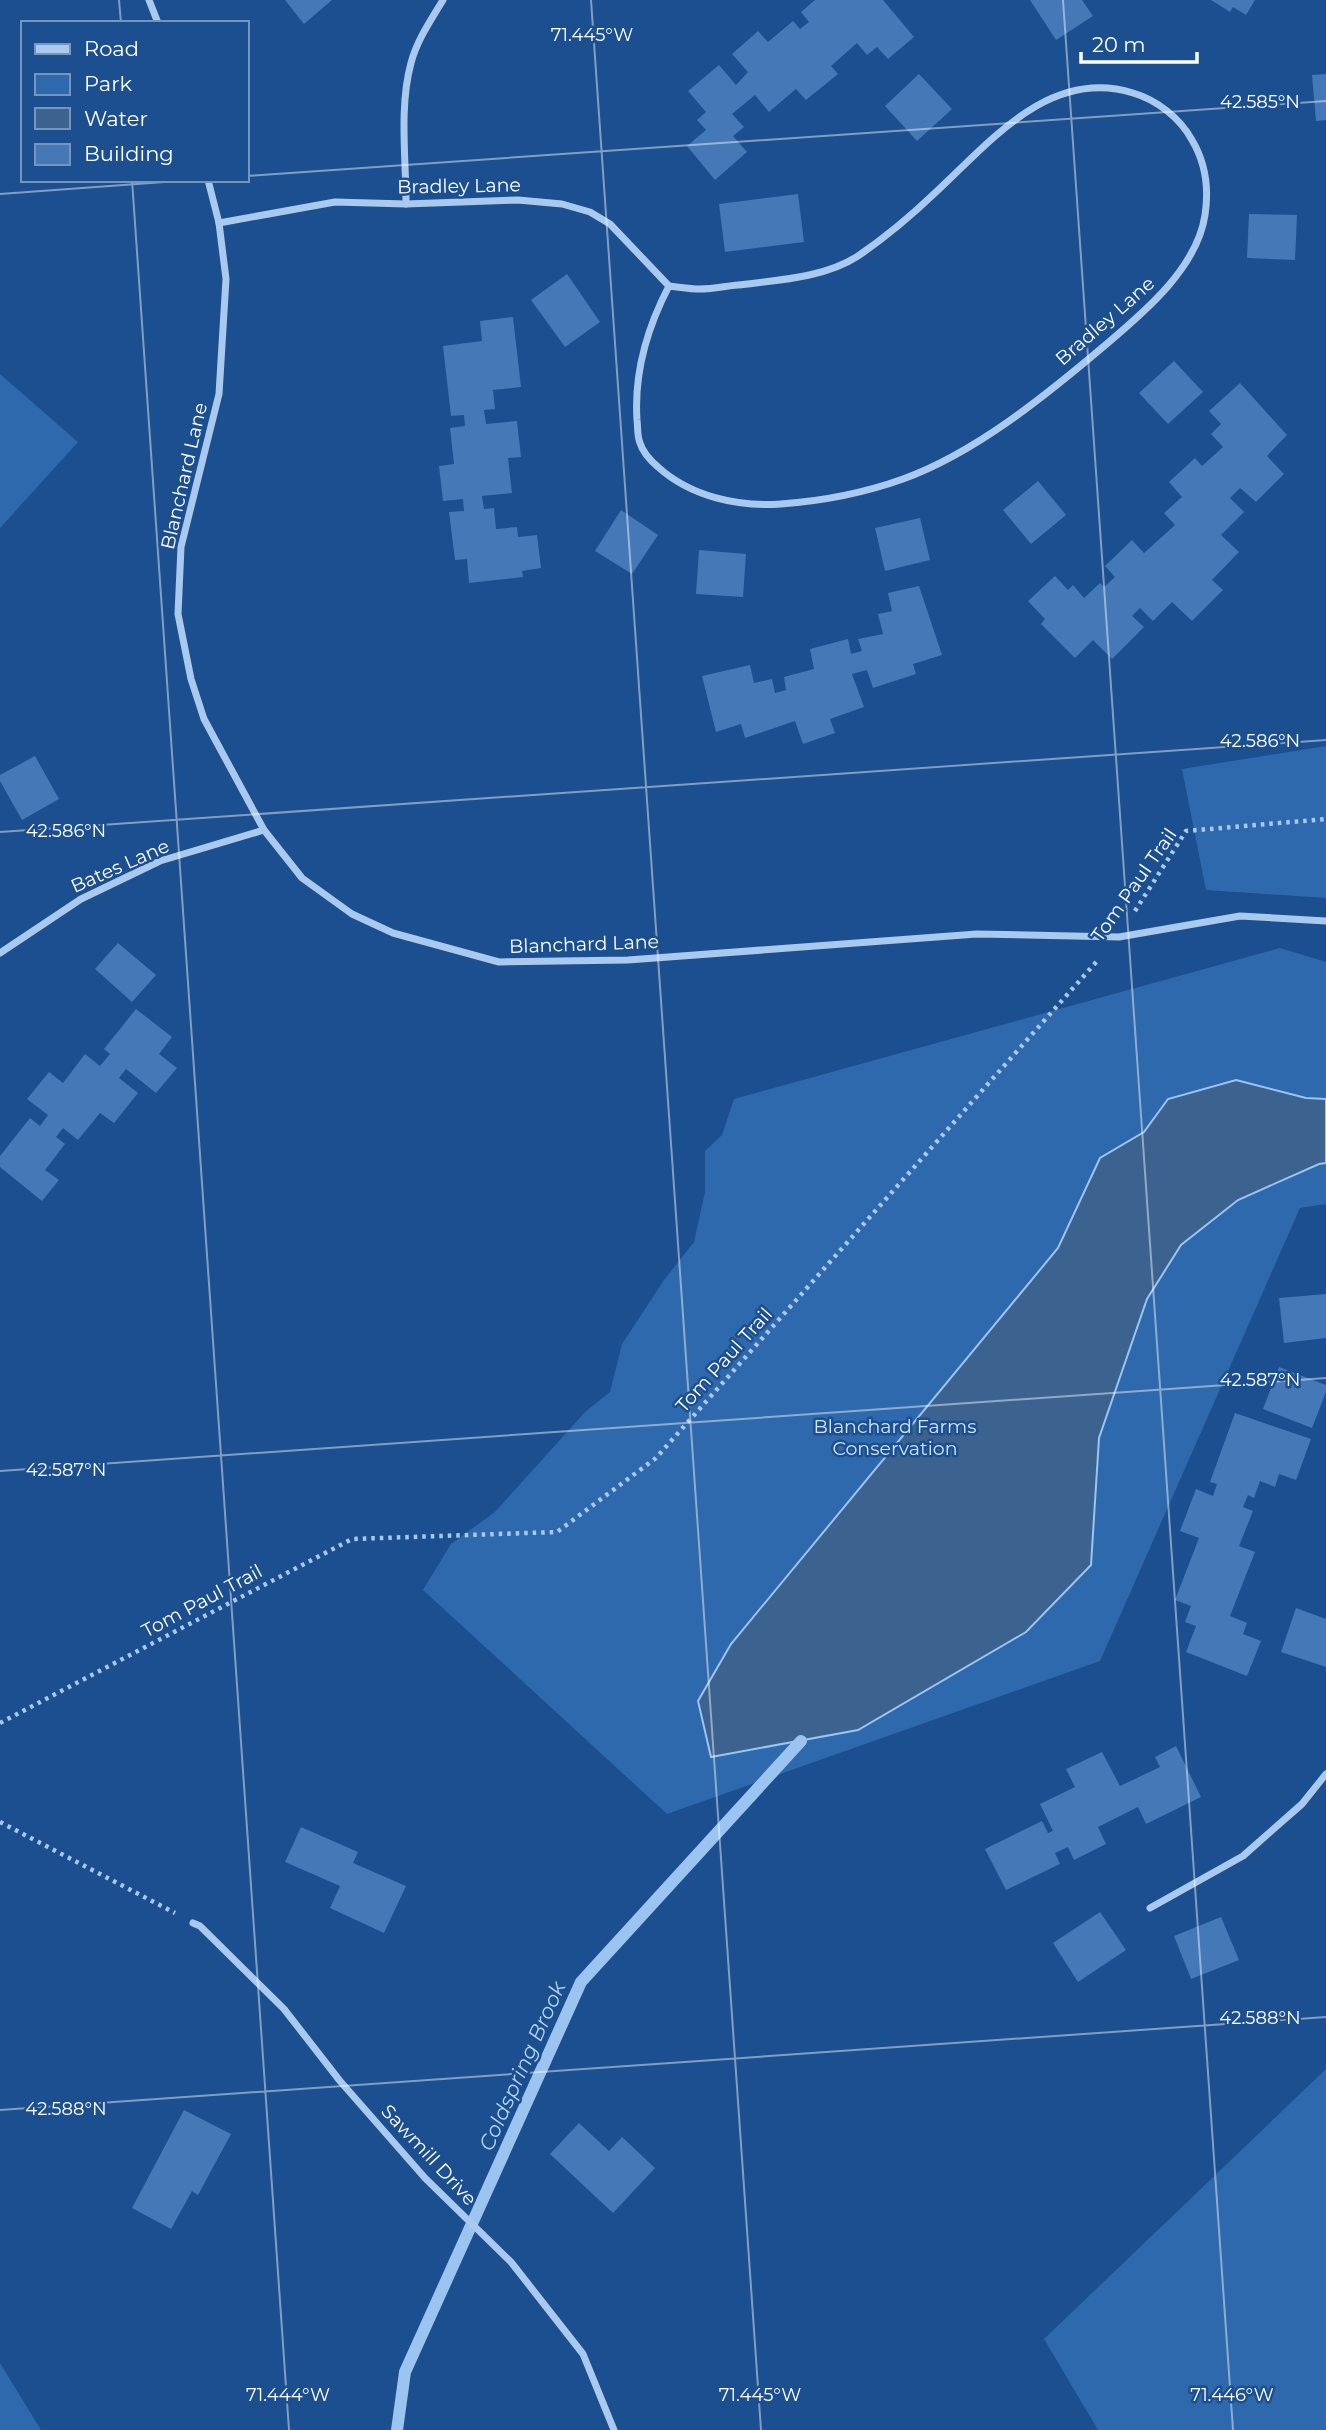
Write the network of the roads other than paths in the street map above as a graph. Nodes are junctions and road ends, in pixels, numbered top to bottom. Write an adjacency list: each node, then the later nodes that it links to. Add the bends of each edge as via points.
1 (149, 0): 3 (street)
2 (443, 0): 5 (street, via 411,63 405,104)
3 (158, 21)
4 (209, 182): 6 (street, Blanchard Lane)
5 (406, 204): 6 (street, Bradley Lane, via 335,202); 7 (street, Bradley Lane, via 518,200 590,212 610,224)
6 (219, 223): 8 (street, Blanchard Lane, via 226,279 219,394 181,547 178,614 204,719)
7 (669, 286): 7 (street, Bradley Lane, via 654,315 640,363 639,442 649,459 682,484 716,498 756,505 806,502 874,488 906,478 978,440 1128,326 1171,284 1187,260 1205,216 1205,171 1188,132 1164,108 1135,93 1091,87 1061,94 1014,120 857,257 800,277 700,289)
8 (264, 831): 9 (street, Blanchard Lane, via 302,878 352,914 393,933 499,962 628,960 977,934 1119,937 1240,916); 10 (street, Bates Lane, via 160,861 81,899)
9 (1326, 921)
10 (0, 953)
11 (1326, 1774): 12 (street, via 1302,1804 1243,1856)
12 (1150, 1909)
13 (197, 1925): 14 (street, Sawmill Drive, via 284,2009 425,2178 511,2262 583,2354)
14 (614, 2430)

